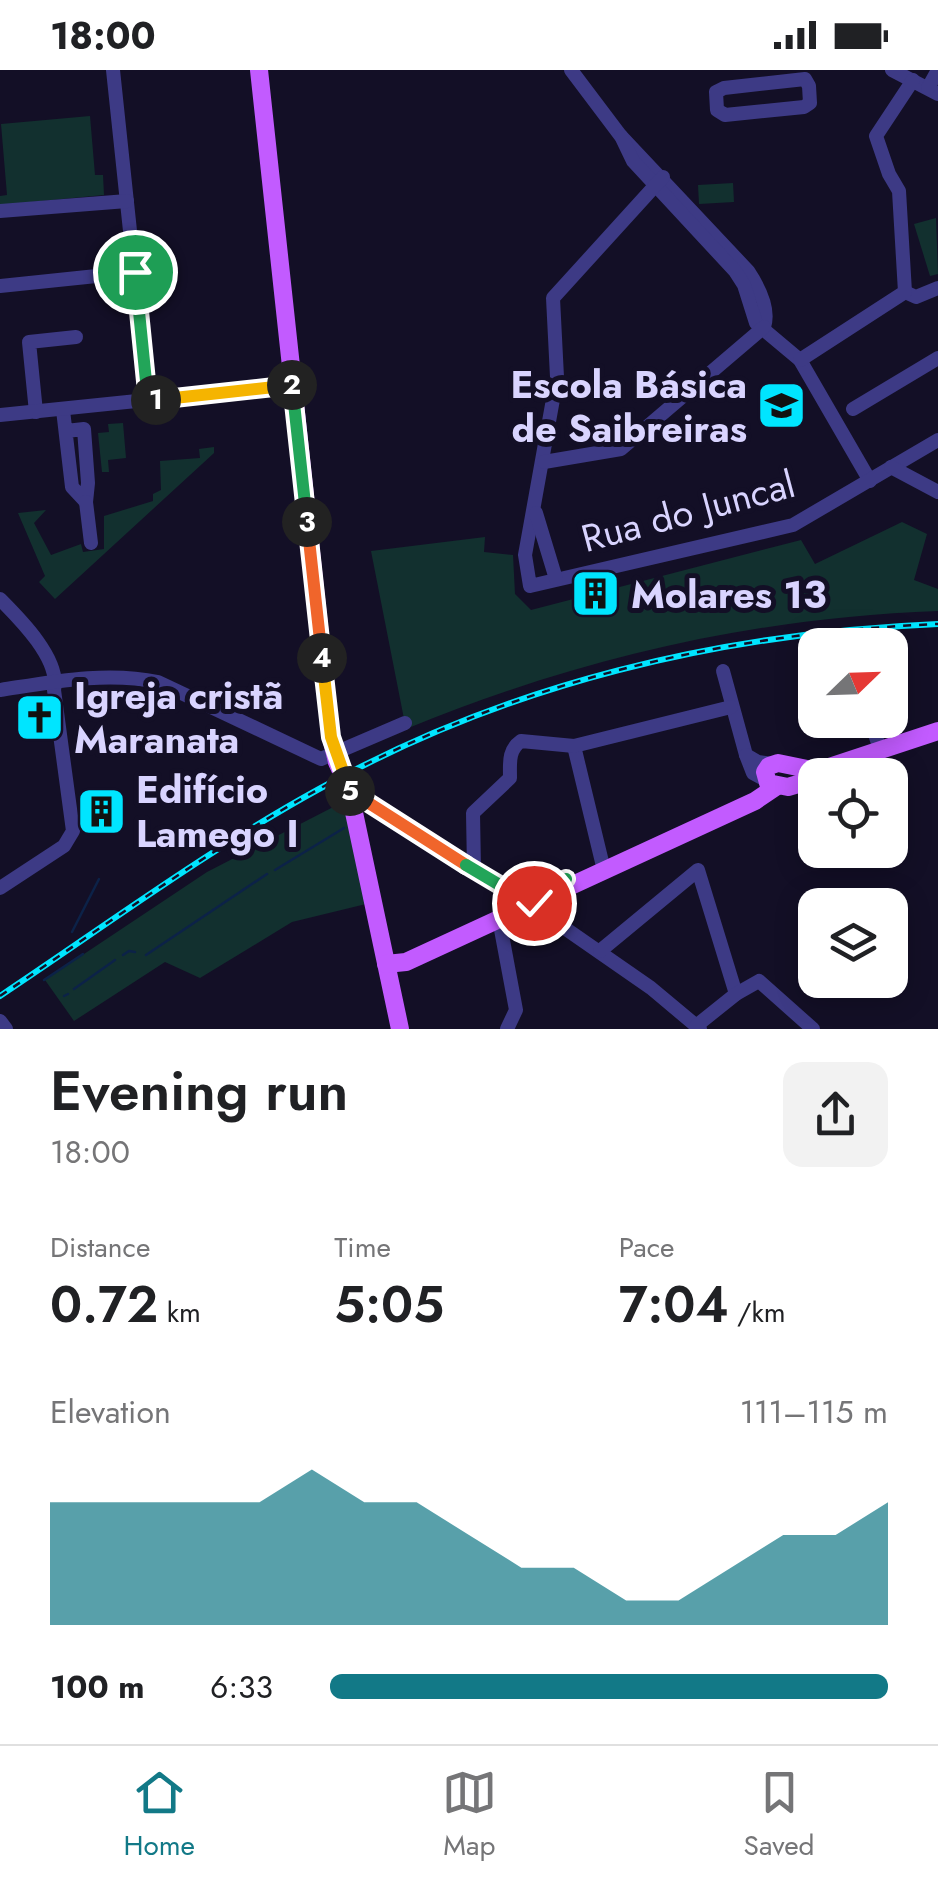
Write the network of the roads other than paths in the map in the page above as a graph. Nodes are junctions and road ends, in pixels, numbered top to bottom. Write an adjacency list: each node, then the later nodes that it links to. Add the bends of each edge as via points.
1 (113, 70): 10 (street)
2 (260, 70): 20 (main road)
3 (571, 70): 9 (street)
4 (892, 70): 7 (street)
5 (938, 70): 8 (street)
6 (806, 75): 6 (street, via 811,96 804,106 725,115 717,110 716,92 724,88)
7 (913, 80): 8 (street); 15 (street, via 876,136 899,191)
8 (933, 91)
9 (660, 181): 16 (street, via 749,282 756,323); 27 (street, via 552,298 557,378)
10 (126, 200): 11 (street); 12 (street)
11 (0, 211)
12 (135, 272): 13 (street); 21 (street)
13 (0, 286)
14 (938, 288): 15 (street, via 916,297)
15 (905, 292): 19 (street)
16 (764, 328): 19 (street); 27 (street, via 621,449)
17 (76, 337): 24 (street, via 29,342)
18 (938, 358): 22 (street)
19 (800, 360): 29 (street)
20 (292, 385): 21 (street); 45 (main road)
21 (148, 401): 23 (street)
22 (854, 409)
23 (63, 410): 24 (street); 32 (street, via 72,487 86,502)
24 (36, 412): 25 (street)
25 (0, 415)
26 (938, 440): 28 (street, Rua do Juncal)
27 (544, 462): 31 (street)
28 (891, 466): 29 (street, Rua do Juncal); 30 (street)
29 (870, 481): 33 (street, Rua do Juncal, via 793,525)
30 (938, 492)
31 (534, 507): 33 (street); 33 (street, via 524,556 530,586)
32 (91, 543)
33 (556, 579)
34 (0, 599): 36 (street, via 26,626)
35 (723, 671): 38 (street)
36 (56, 681): 37 (street); 45 (street, via 129,676 158,682 321,759); 53 (street, via 73,831 64,846)
37 (0, 690)
38 (730, 707): 43 (street); 47 (street, via 746,755)
39 (405, 723): 45 (street)
40 (938, 731): 44 (main road)
41 (871, 738): 44 (street)
42 (938, 739): 44 (main road)
43 (574, 746): 50 (street); 51 (street, via 514,746 510,778 472,813)
44 (871, 755): 46 (main road); 47 (main road)
45 (336, 758): 49 (main road, bridge)
46 (864, 758)
47 (780, 778): 48 (main road); 50 (main road); 55 (main road, via 755,801)
48 (798, 779)
49 (350, 791): 51 (street); 58 (main road)
50 (602, 862): 52 (main road)
51 (474, 869): 54 (street, via 503,887)
52 (566, 879): 54 (main road); 55 (street)
53 (0, 888)
54 (514, 903): 58 (main road)
55 (534, 903): 56 (main road); 57 (street)
56 (499, 918): 58 (main road, via 406,962); 64 (street, via 516,1010)
57 (600, 951): 59 (street, via 698,870); 61 (street)
58 (386, 964): 63 (main road)
59 (736, 994): 61 (street); 65 (street, via 759,981)
60 (0, 1021): 62 (street)
61 (698, 1027)
62 (6, 1029)
63 (400, 1029)
64 (507, 1029)
65 (813, 1029)

